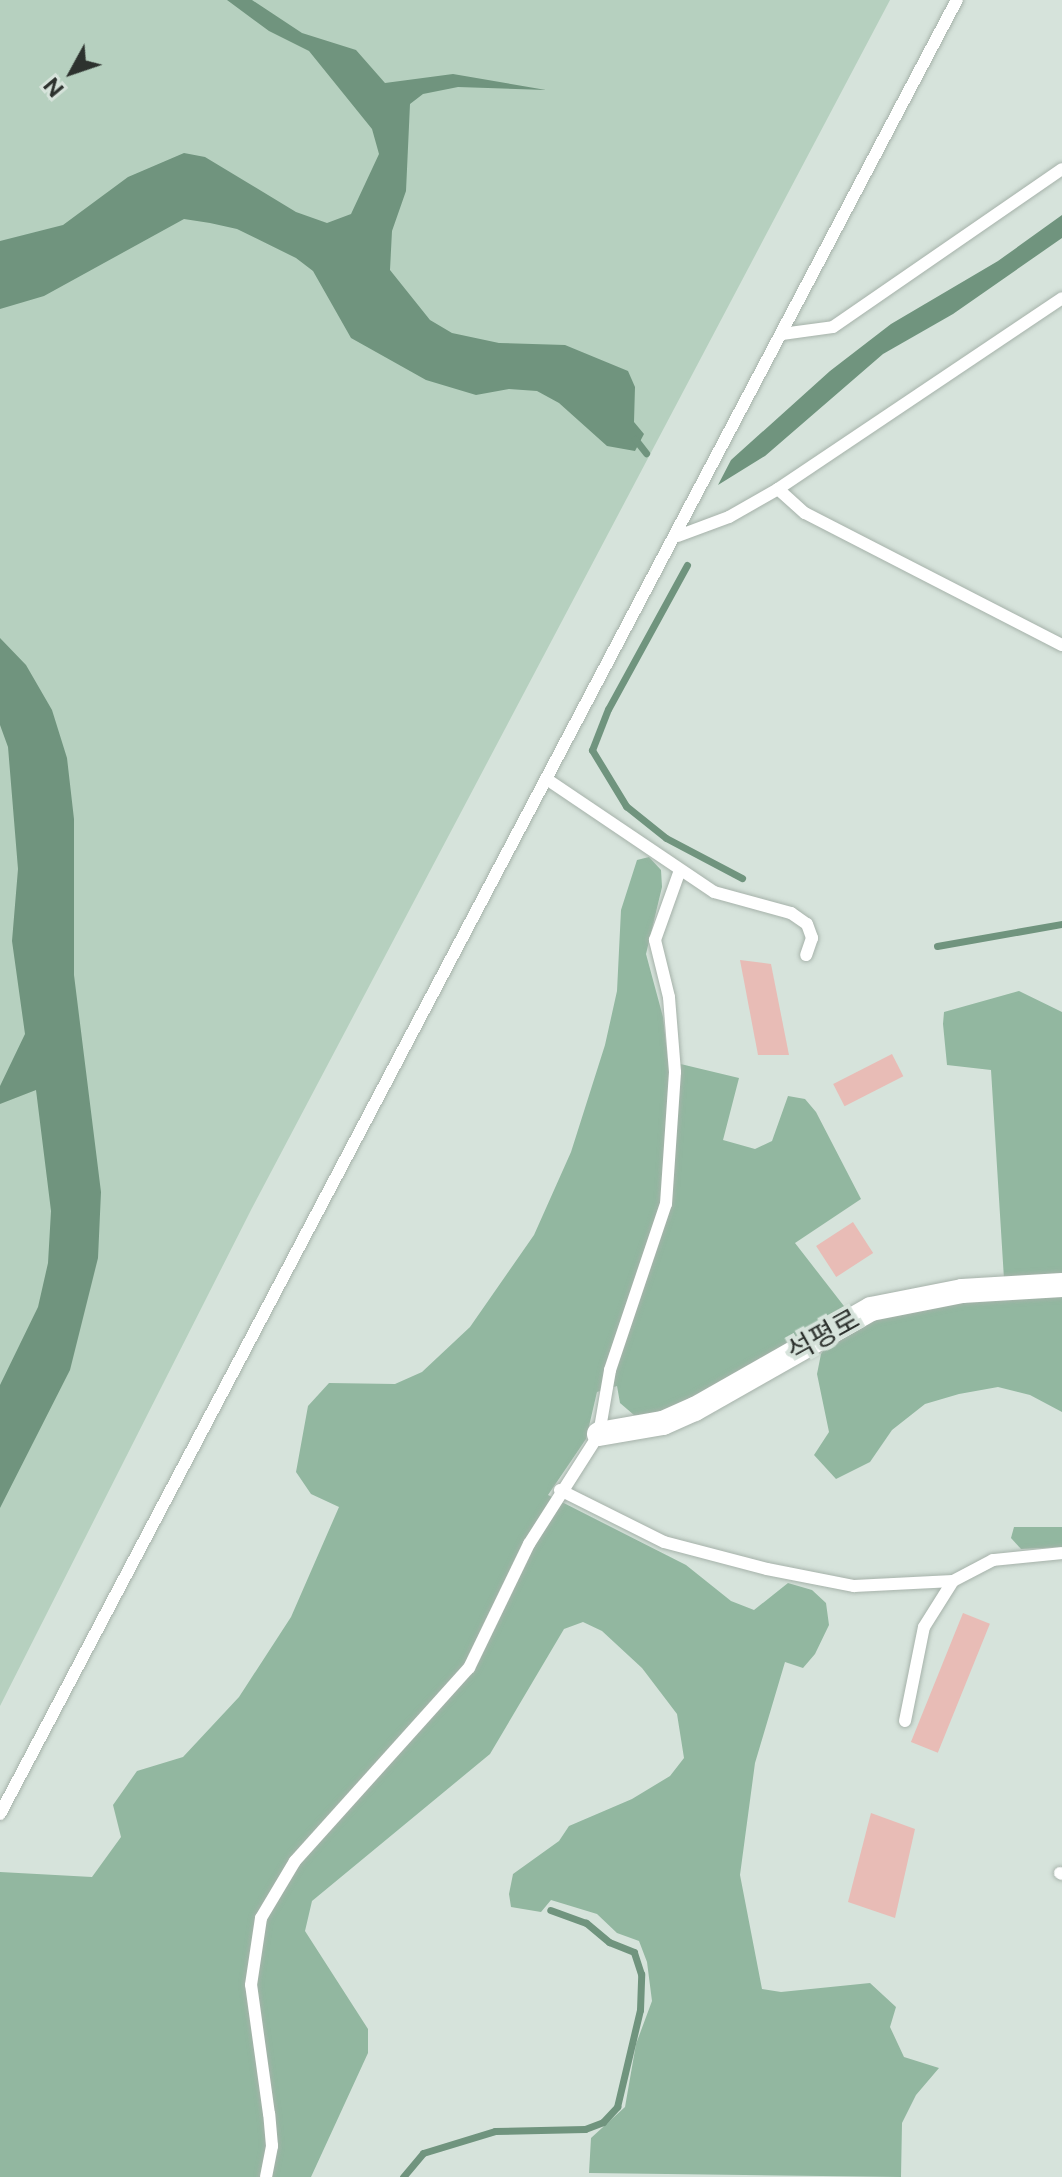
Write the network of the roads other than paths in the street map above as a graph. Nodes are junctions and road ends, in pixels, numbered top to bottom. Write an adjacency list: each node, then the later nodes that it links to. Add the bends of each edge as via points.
1 (957, 0): 4 (lane)
2 (1062, 169): 4 (lane, via 833,327)
3 (1062, 298): 5 (lane)
4 (782, 334): 6 (lane)
5 (778, 489): 6 (lane, via 729,517); 7 (lane, via 805,513)
6 (678, 536): 8 (lane)
7 (1062, 645)
8 (548, 780): 9 (lane); 17 (lane)
9 (680, 870): 10 (lane, via 728,898 791,913 807,924 812,938); 12 (lane, via 655,940 674,1048 666,1204 610,1370)
10 (806, 955)
11 (1062, 1285): 12 (street, 석평로, via 962,1291 871,1309 695,1409 663,1423)
12 (599, 1434): 13 (lane)
13 (560, 1490): 15 (lane, via 664,1542 767,1569 854,1586); 18 (lane, via 469,1668 295,1861 261,1918 251,1985 269,2114)
14 (1062, 1553): 15 (lane, via 993,1560)
15 (953, 1581): 16 (lane, via 924,1627)
16 (905, 1721)
17 (0, 1814)
18 (266, 2177)

